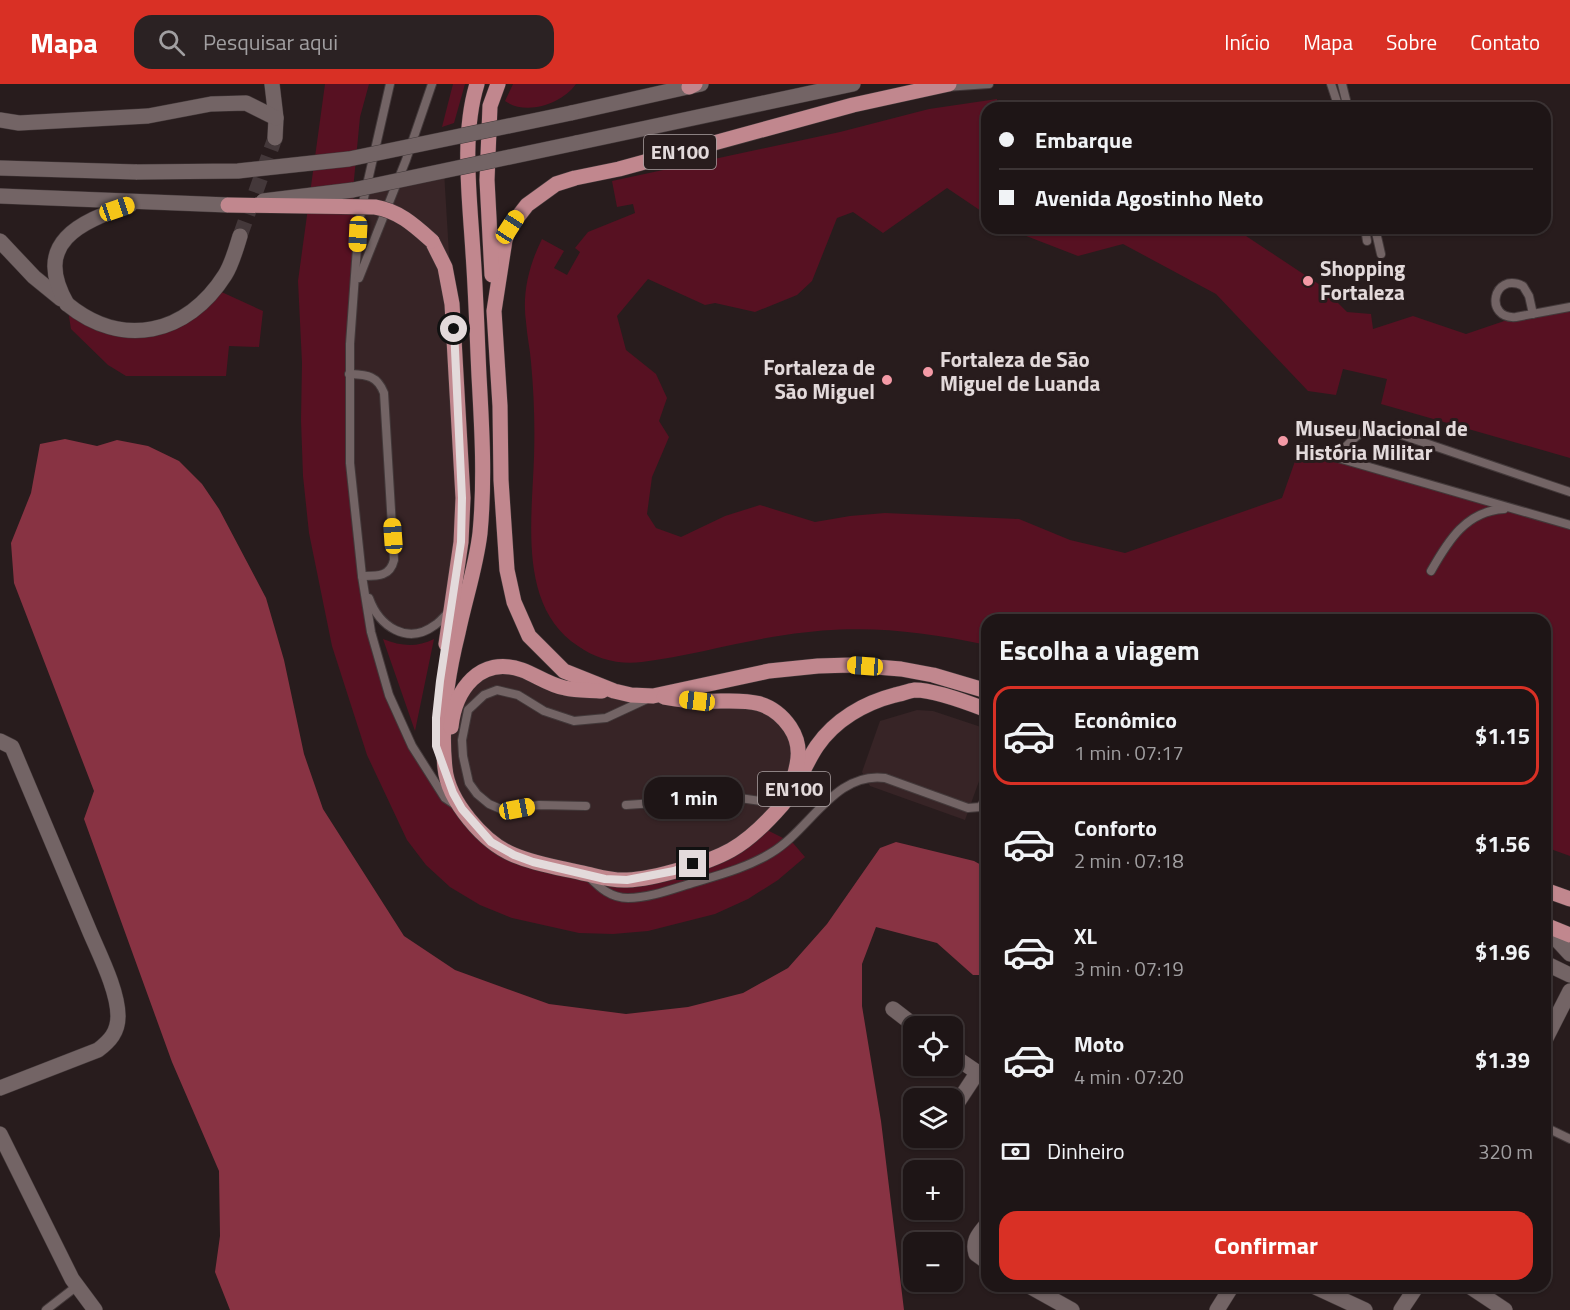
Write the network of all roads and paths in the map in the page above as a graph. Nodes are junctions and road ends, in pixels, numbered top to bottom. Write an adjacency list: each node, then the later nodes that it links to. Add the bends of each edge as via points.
1 (272, 84): 14 (street)
2 (390, 84): 27 (lane, via 361,211)
3 (432, 84): 27 (lane)
4 (477, 84): 46 (main road, EN100, via 471,109 468,188 484,466 477,548 451,662 443,719)
5 (498, 84): 30 (main road, via 490,106 487,180)
6 (853, 84): 20 (street, bridge, via 353,190)
7 (989, 84): 11 (lane)
8 (1331, 84): 12 (lane)
9 (1342, 84): 13 (lane)
10 (695, 85): 17 (street, bridge, via 349,159 238,171)
11 (942, 86): 30 (main road, EN100, via 853,105 556,184 527,205 510,227 501,255)
12 (1337, 102)
13 (1346, 102)
14 (276, 118): 15 (street, via 246,103 211,104 148,116 19,123); 16 (street)
15 (0, 120)
16 (275, 138)
17 (0, 168)
18 (0, 196): 19 (street)
19 (138, 202): 20 (street); 28 (street, via 96,216 61,241 55,265 56,285)
20 (228, 205): 40 (main road, bridge, via 387,209 404,217 432,241 450,285 457,380 461,542)
21 (1366, 234): 25 (lane)
22 (1376, 234): 26 (lane)
23 (240, 236): 28 (street, via 226,273 202,305 164,326 119,331 82,317)
24 (0, 242): 28 (street)
25 (1367, 242)
26 (1381, 254)
27 (356, 287): 32 (lane)
28 (66, 304)
29 (1570, 307): 31 (lane)
30 (494, 311): 42 (main road, EN100, via 507,570 514,602 529,636 553,661 564,670)
31 (1533, 314): 31 (lane, via 1523,286 1506,284 1497,292 1495,304 1505,316)
32 (349, 374): 39 (lane, via 350,463); 39 (lane, via 373,378 384,393 394,560 392,568 380,576)
33 (1300, 447): 34 (lane)
34 (1336, 457): 35 (lane, via 1361,432 1381,428); 36 (lane)
35 (1570, 492)
36 (1512, 508): 37 (lane); 38 (lane, via 1487,510 1469,521 1446,544)
37 (1570, 525)
38 (1431, 571)
39 (362, 576): 40 (lane, via 374,609 389,628 411,634 424,632); 51 (lane, via 376,651 399,719 445,798)
40 (451, 610): 46 (main road, via 436,718 436,746)
41 (981, 689): 43 (main road, EN100, via 901,669 851,665 769,671)
42 (614, 691): 43 (main road, EN100); 46 (main road, via 566,689 521,670 489,669 471,678 456,704)
43 (653, 696): 47 (main road, via 697,701 742,700 766,705 781,714 800,747); 49 (lane, via 606,718 586,721 561,718 518,695 497,690 484,695 468,710 462,740 469,783 489,804 503,810 539,804)
44 (981, 708): 47 (main road, EN100, via 915,690 863,706 838,722 816,747)
45 (0, 741): 68 (street, via 12,747 28,783 103,963 118,1015 114,1035 98,1050)
46 (445, 771): 51 (main road, EN100)
47 (783, 804): 48 (lane, via 693,794 669,802); 52 (main road, EN100, via 758,831 731,850 674,871 627,880)
48 (626, 805)
49 (586, 806)
50 (981, 806): 52 (lane, via 968,807 885,778 860,779 841,789 772,853 731,871 653,895 627,898 601,890)
51 (462, 809): 52 (main road, EN100, via 485,837 502,849 533,862)
52 (584, 873)
53 (1551, 892): 54 (main road)
54 (1570, 899)
55 (1551, 928): 57 (main road)
56 (1551, 933): 58 (street)
57 (1570, 935)
58 (1570, 954)
59 (1551, 966): 60 (street)
60 (1570, 975)
61 (1570, 991): 64 (street)
62 (893, 1009): 63 (street)
63 (903, 1017)
64 (1551, 1028)
65 (963, 1063): 66 (street)
66 (981, 1075)
67 (981, 1077): 69 (street)
68 (0, 1089)
69 (963, 1098)
70 (1551, 1130): 72 (lane)
71 (0, 1134): 75 (street)
72 (1570, 1139)
73 (981, 1232): 74 (street, via 974,1247)
74 (981, 1258)
75 (77, 1286): 82 (lane); 83 (street)
76 (1039, 1292): 81 (street)
77 (1228, 1292): 84 (street)
78 (1326, 1292): 85 (street)
79 (1413, 1292): 86 (street)
80 (1478, 1292): 87 (street)
81 (1065, 1308)
82 (46, 1310)
83 (95, 1310)
84 (1218, 1310)
85 (1365, 1310)
86 (1401, 1310)
87 (1505, 1310)

